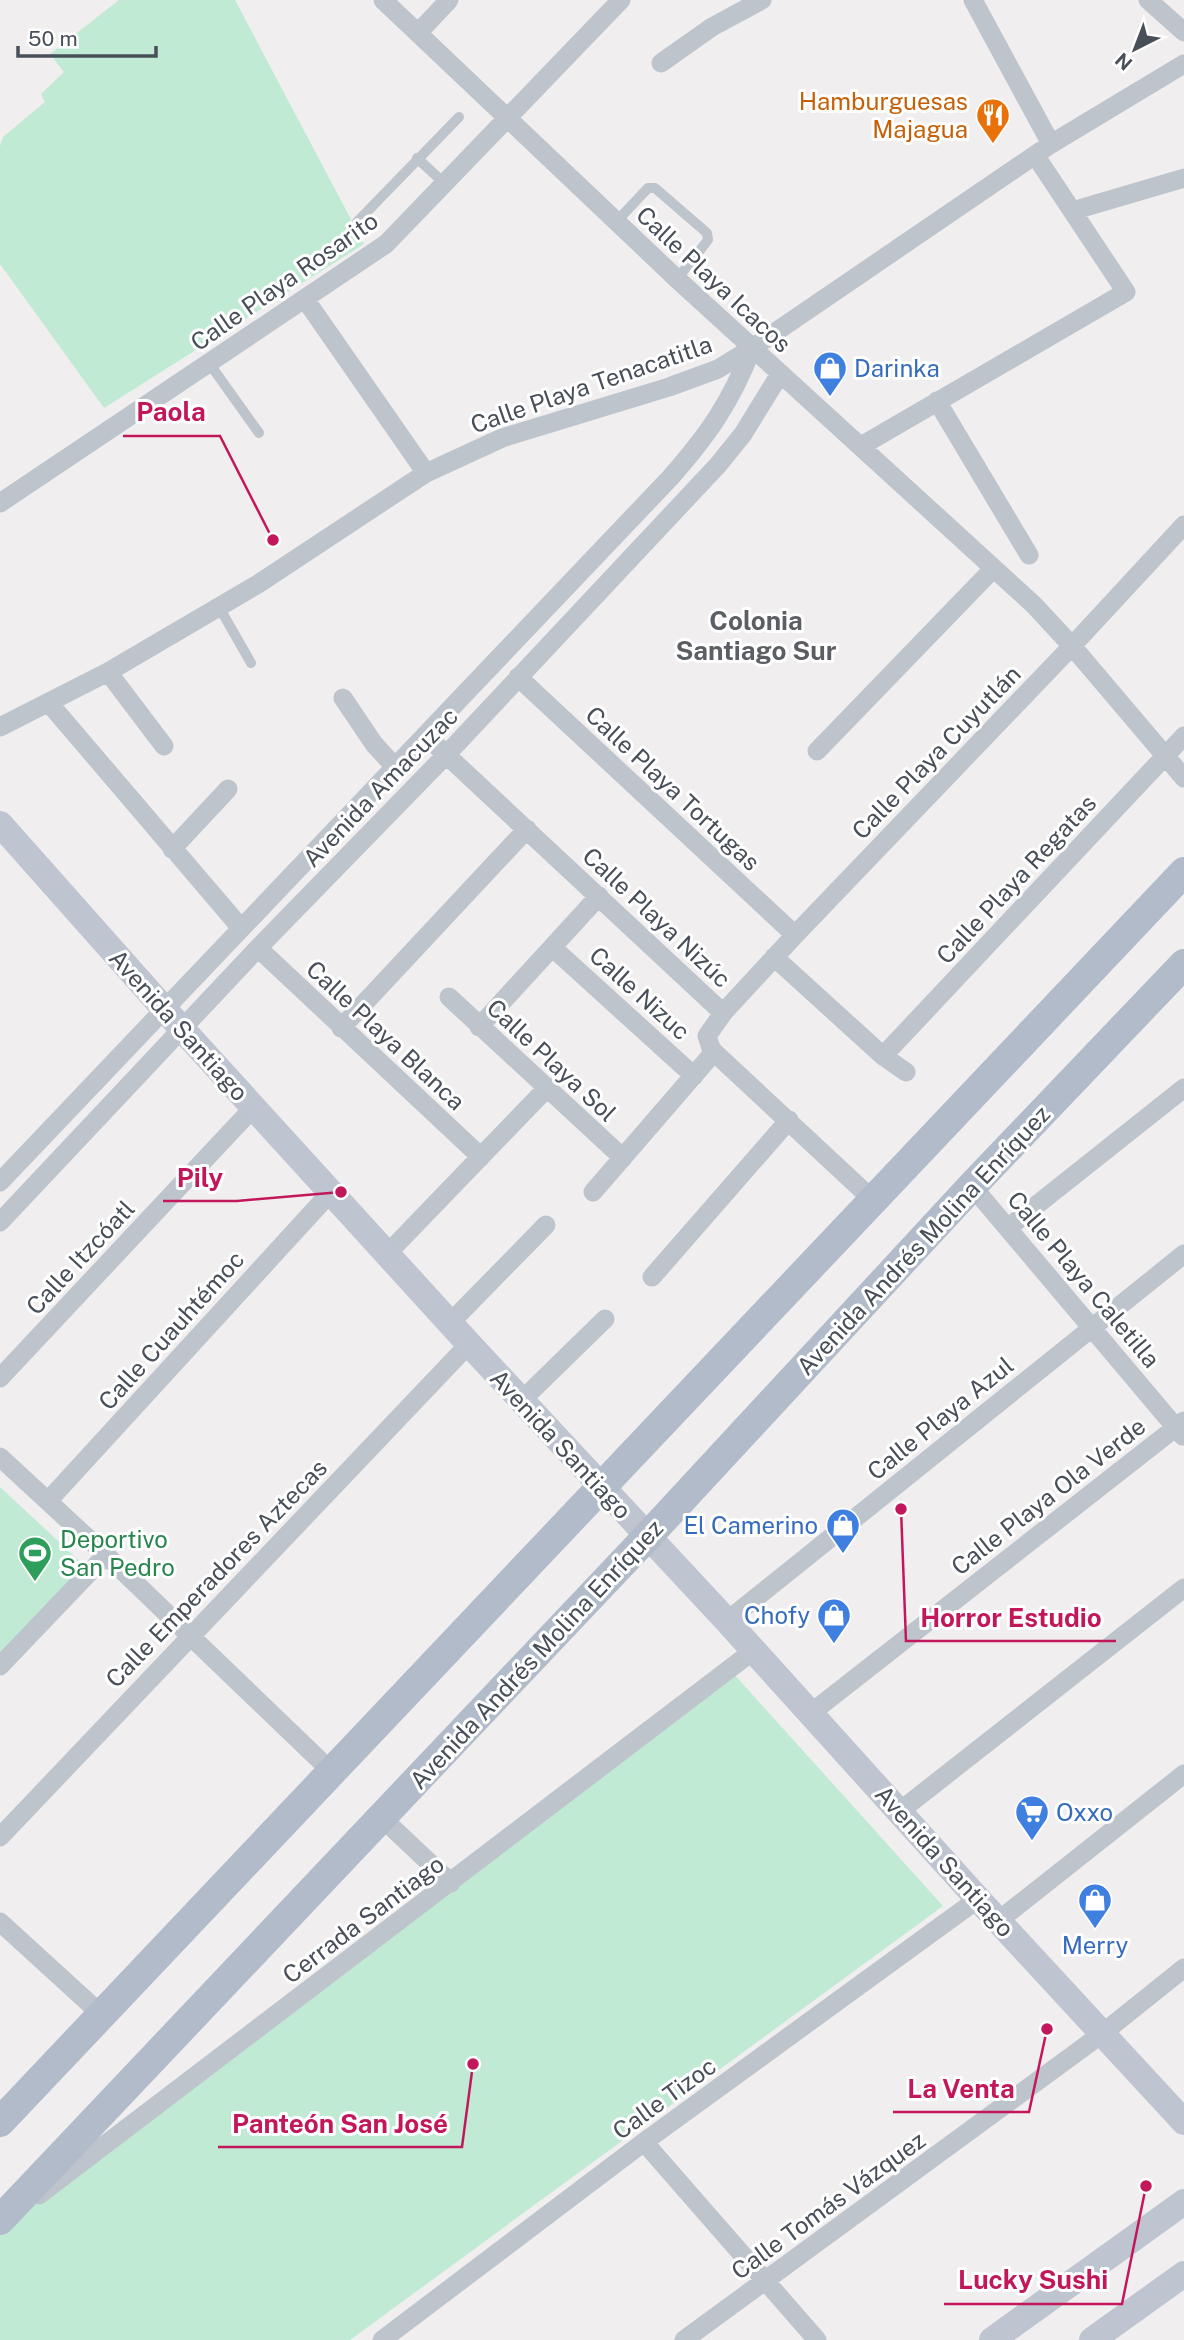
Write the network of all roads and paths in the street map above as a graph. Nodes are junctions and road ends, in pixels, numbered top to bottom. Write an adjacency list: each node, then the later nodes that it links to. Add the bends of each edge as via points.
1 (383, 0): 8 (street, Calle Playa Icacos)
2 (449, 0): 8 (street)
3 (621, 0): 11 (street, Calle Playa Rosarito)
4 (762, 0): 9 (street, via 712,27)
5 (973, 0): 13 (street)
6 (1148, 0): 7 (street)
7 (1184, 32)
8 (418, 33): 11 (street, Calle Playa Icacos)
9 (661, 63)
10 (1184, 64): 13 (street, Calle Playa Tenacatitla)
11 (508, 116): 16 (street, Calle Playa Rosarito); 19 (street, Calle Playa Icacos)
12 (459, 117): 14 (lane)
13 (1043, 149): 17 (street); 22 (street, Calle Playa Tenacatitla)
14 (417, 158): 16 (lane); 18 (lane)
15 (1184, 178): 17 (street)
16 (444, 183): 21 (street, Calle Playa Rosarito, via 386,244)
17 (1072, 211): 25 (street, via 1125,292)
18 (357, 222)
19 (616, 222): 20 (street, Calle Playa Icacos); 20 (lane, via 649,188 655,188 707,233 708,240)
20 (677, 279): 22 (street, Calle Playa Icacos)
21 (304, 299): 23 (street, Calle Playa Rosarito); 28 (street)
22 (752, 348): 24 (street, Calle Playa Icacos); 28 (street, Calle Playa Tenacatitla, via 718,369 502,438); 41 (street, Avenida Amacuzac, via 737,387 696,448)
23 (209, 363): 26 (lane); 29 (street, Calle Playa Rosarito)
24 (780, 374): 27 (street, Calle Playa Icacos); 37 (street, Avenida Amacuzac, via 718,465)
25 (937, 401): 27 (street); 31 (street)
26 (260, 433)
27 (861, 446): 32 (street, Calle Playa Icacos)
28 (426, 473): 33 (street, Calle Playa Tenacatitla)
29 (0, 503)
30 (1184, 525): 34 (street, Calle Playa Cuyutlán)
31 (1029, 555)
32 (993, 569): 34 (street, Calle Playa Icacos); 44 (street)
33 (219, 607): 35 (lane); 36 (street, Calle Playa Tenacatitla)
34 (1072, 646): 46 (street, Calle Playa Icacos); 56 (street, Calle Playa Cuyutlán)
35 (251, 663)
36 (108, 672): 39 (street, Calle Playa Tenacatitla); 43 (street)
37 (518, 677): 45 (street, Avenida Amacuzac); 56 (street, Calle Playa Tortugas)
38 (343, 698): 47 (street)
39 (49, 703): 40 (street, Calle Playa Tenacatitla); 52 (street)
40 (0, 727)
41 (425, 735): 45 (street, Calle Playa Nizúc); 47 (street, Avenida Amacuzac)
42 (1184, 736): 46 (street, Calle Playa Regatas)
43 (164, 746)
44 (817, 751)
45 (446, 755): 51 (street, Calle Playa Nizúc); 58 (street, Avenida Amacuzac)
46 (1165, 756): 48 (street, Calle Playa Icacos); 68 (street, Calle Playa Regatas)
47 (395, 766): 55 (street, Avenida Amacuzac)
48 (1184, 778)
49 (228, 789): 52 (street)
50 (0, 824): 62 (street, Avenida Santiago)
51 (527, 829): 54 (street, Calle Playa Nizúc); 65 (street)
52 (172, 849): 55 (street)
53 (1184, 872): 81 (main road)
54 (599, 896): 57 (street); 63 (street, Calle Playa Nizúc)
55 (242, 928): 62 (street, Avenida Amacuzac)
56 (795, 935): 59 (street, Calle Playa Cuyutlán)
57 (553, 947): 64 (street); 70 (street, Calle Nizuc)
58 (258, 948): 65 (street, Calle Playa Blanca); 66 (street, Avenida Amacuzac)
59 (774, 957): 63 (street, Calle Playa Cuyutlán); 68 (street)
60 (1184, 964): 78 (main road, Avenida Andrés Molina Enríquez)
61 (449, 997): 64 (street, Calle Playa Sol)
62 (164, 1010): 66 (street, Avenida Santiago); 77 (street, Avenida Amacuzac)
63 (723, 1013): 67 (street, Calle Playa Nizúc, via 707,1036)
64 (480, 1027): 71 (street, Calle Playa Sol)
65 (341, 1028): 75 (street, Calle Playa Blanca)
66 (183, 1030): 73 (street, Avenida Santiago); 82 (street, Avenida Amacuzac)
67 (714, 1052): 70 (street); 74 (street)
68 (883, 1056): 69 (street)
69 (906, 1072)
70 (694, 1076): 76 (street)
71 (548, 1087): 75 (street); 76 (street, Calle Playa Sol)
72 (1184, 1088): 84 (street)
73 (254, 1107): 79 (street, Avenida Santiago); 92 (street, Calle Itzcóatl)
74 (789, 1120): 81 (street); 87 (street)
75 (481, 1157): 85 (street)
76 (623, 1158): 80 (street)
77 (0, 1182)
78 (972, 1186): 84 (street, Calle Playa Caletilla); 98 (main road, Avenida Andrés Molina Enríquez)
79 (331, 1192): 85 (street, Avenida Santiago); 97 (street, Calle Cuauhtémoc)
80 (593, 1192)
81 (873, 1200): 96 (main road)
82 (0, 1222)
83 (547, 1225): 89 (street)
84 (1009, 1227): 90 (street, Calle Playa Caletilla)
85 (387, 1254): 89 (street, Avenida Santiago)
86 (1184, 1254): 90 (street, Calle Playa Azul)
87 (652, 1277)
88 (605, 1319): 93 (street)
89 (450, 1323): 91 (street, Avenida Santiago)
90 (1092, 1326): 94 (street, Calle Playa Caletilla); 101 (street, Calle Playa Azul)
91 (469, 1344): 93 (street, Avenida Santiago); 102 (street, Calle Emperadores Aztecas)
92 (0, 1378)
93 (521, 1401): 96 (street, Avenida Santiago)
94 (1181, 1428): 105 (street, Calle Playa Ola Verde)
95 (0, 1457): 97 (street)
96 (600, 1487): 98 (street, Avenida Santiago); 106 (main road)
97 (48, 1501): 99 (street)
98 (647, 1537): 101 (street, Avenida Santiago); 109 (main road, Avenida Andrés Molina Enríquez)
99 (106, 1555): 102 (street); 104 (street)
100 (1184, 1588): 108 (street)
101 (727, 1621): 103 (street, Avenida Santiago)
102 (190, 1636): 106 (street); 110 (street, Calle Emperadores Aztecas)
103 (753, 1651): 105 (street, Avenida Santiago); 111 (street, Cerrada Santiago)
104 (0, 1665)
105 (811, 1713): 108 (street, Avenida Santiago)
106 (332, 1772): 116 (main road)
107 (1184, 1774): 113 (street)
108 (900, 1811): 112 (street, Avenida Santiago)
109 (382, 1818): 111 (street); 122 (main road, Avenida Andrés Molina Enríquez)
110 (0, 1837)
111 (450, 1883): 122 (street, Cerrada Santiago)
112 (978, 1899): 113 (street, Avenida Santiago); 120 (street, Calle Tizoc)
113 (998, 1921): 117 (street, Avenida Santiago)
114 (0, 1923): 116 (street)
115 (1184, 1968): 117 (street, Calle Tomás Vázquez)
116 (103, 2015): 118 (main road)
117 (1103, 2033): 119 (street, Avenida Santiago); 124 (street, Calle Tomás Vázquez)
118 (0, 2122)
119 (1184, 2122)
120 (644, 2142): 124 (street); 125 (street, Calle Tizoc)
121 (1184, 2202): 128 (street)
122 (0, 2222)
123 (1184, 2274): 129 (street)
124 (766, 2281): 126 (street, Calle Tomás Vázquez); 127 (street)
125 (394, 2337)
126 (684, 2340)
127 (817, 2340)
128 (992, 2340)
129 (1092, 2340)

